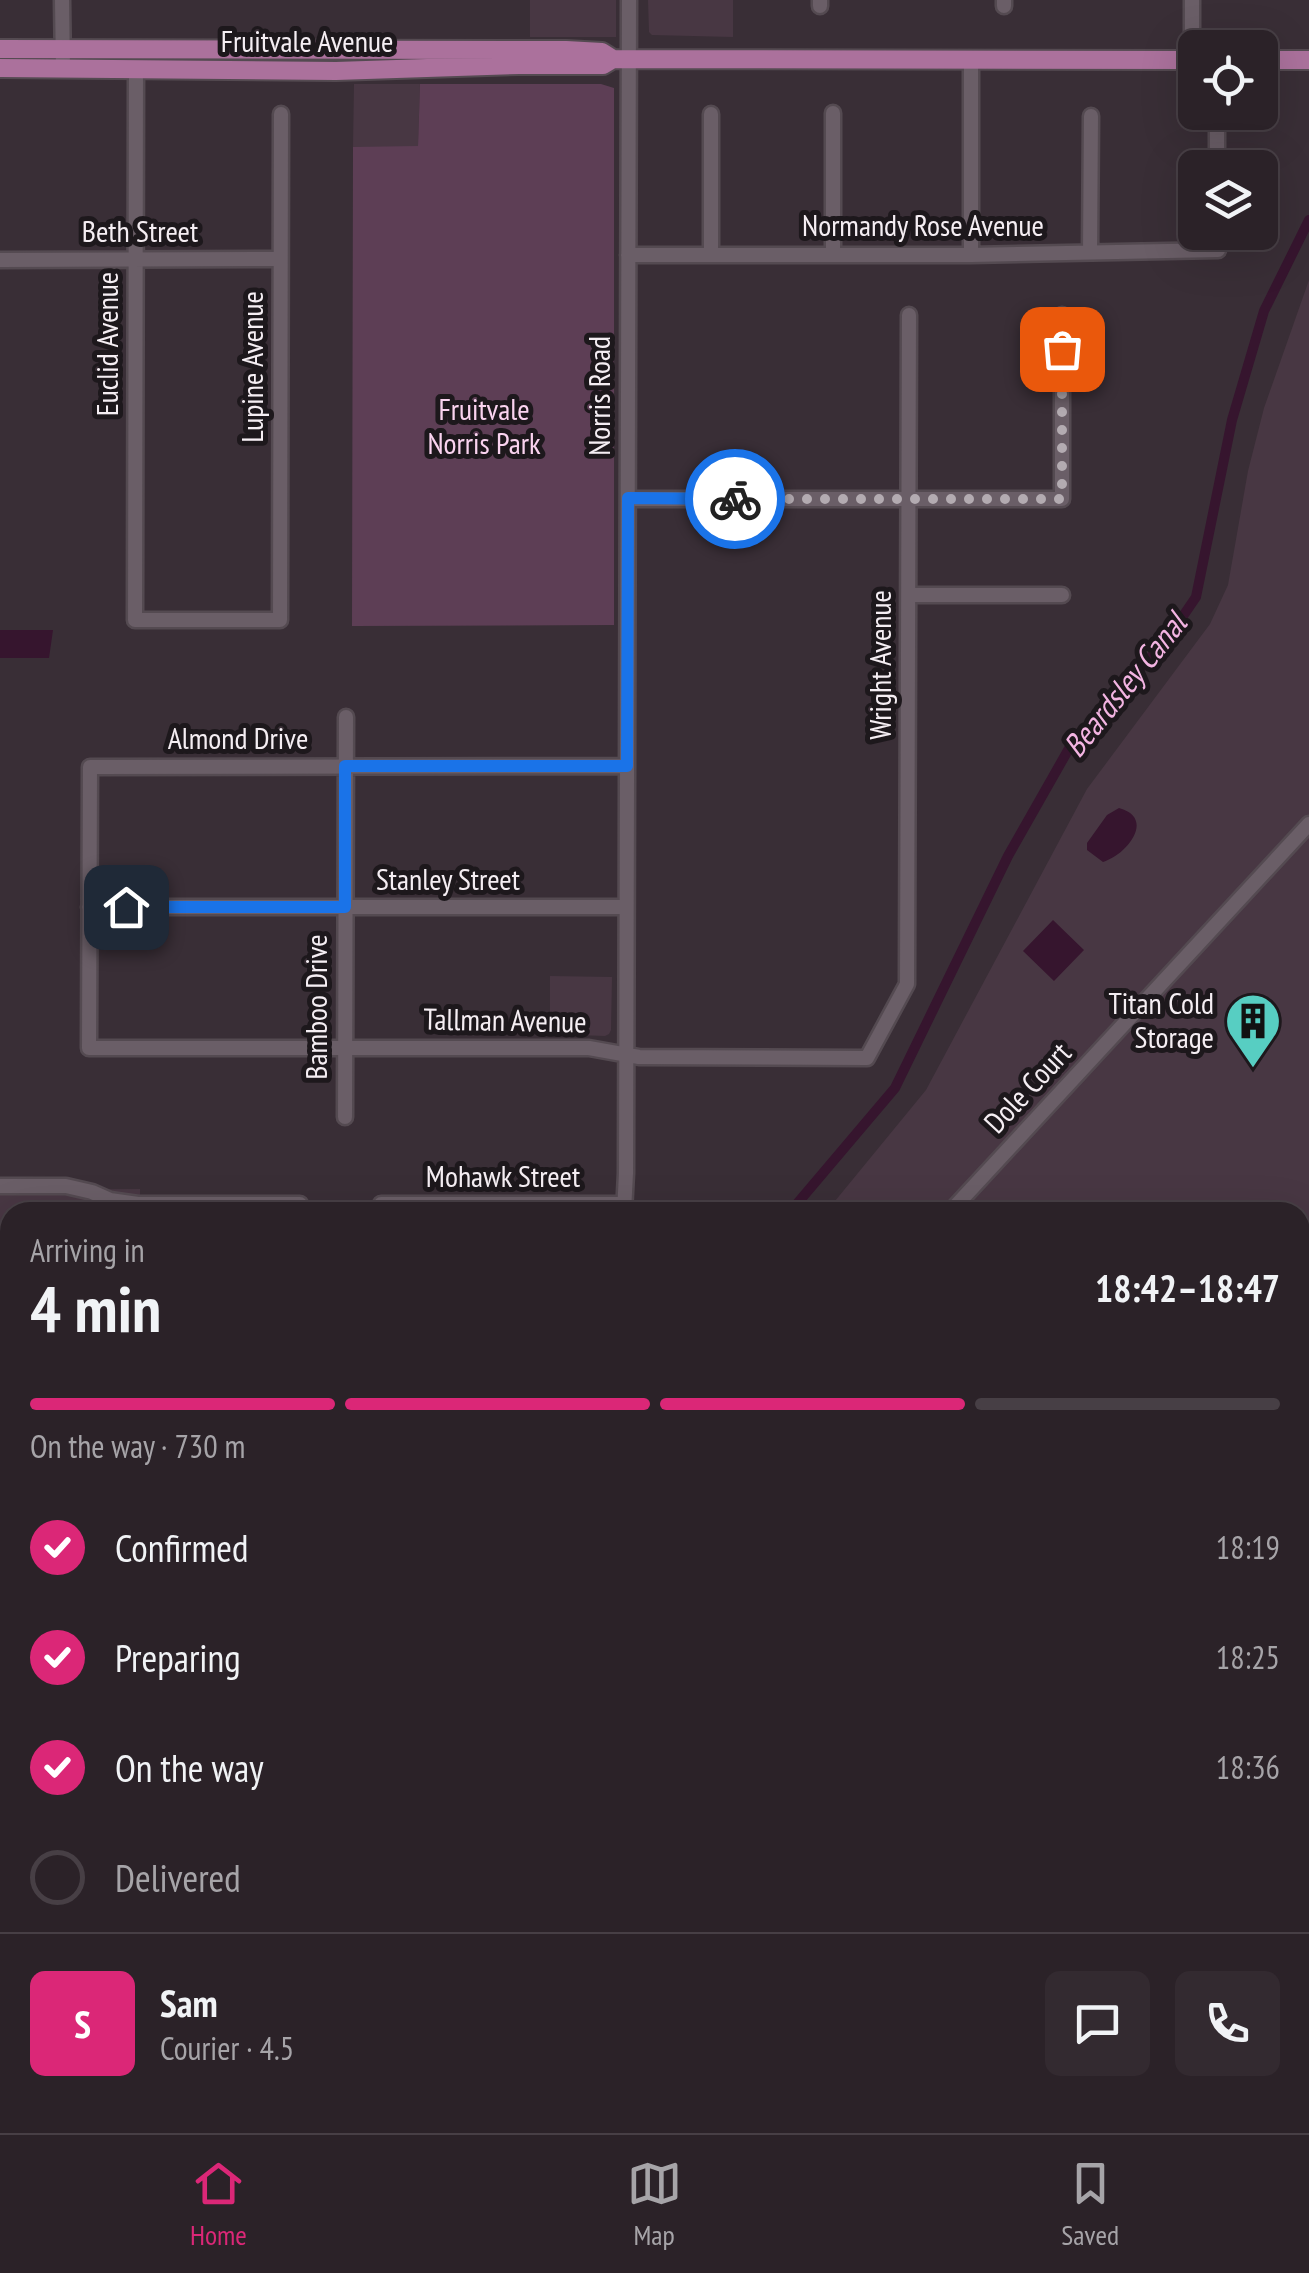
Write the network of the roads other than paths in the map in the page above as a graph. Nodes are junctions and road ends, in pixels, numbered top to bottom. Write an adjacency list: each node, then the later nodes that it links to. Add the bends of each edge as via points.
1 (62, 0): 7 (street)
2 (629, 0): 8 (street, Norris Road)
3 (1192, 0): 4 (street)
4 (1192, 30)
5 (0, 49): 7 (main road, Fruitvale Avenue)
6 (386, 49): 7 (main road, Fruitvale Avenue); 8 (main road, Fruitvale Avenue, via 602,52); 15 (main road)
7 (63, 50): 16 (street)
8 (621, 60): 9 (main road, Fruitvale Avenue); 15 (main road, Fruitvale Avenue); 23 (street, Norris Road)
9 (970, 60): 10 (main road, Fruitvale Avenue); 26 (street)
10 (1178, 60)
11 (1278, 60): 12 (main road)
12 (1309, 60)
13 (0, 68): 16 (main road, Fruitvale Avenue)
14 (136, 69): 15 (main road, Fruitvale Avenue); 16 (main road, Fruitvale Avenue); 29 (street, Euclid Avenue)
15 (386, 69)
16 (63, 70)
17 (281, 114): 27 (street, Lupine Avenue)
18 (710, 114): 24 (street)
19 (833, 114): 25 (street)
20 (1091, 116): 22 (street)
21 (1218, 250): 22 (street, Normandy Rose Avenue)
22 (1090, 252): 26 (street, Normandy Rose Avenue)
23 (628, 255): 24 (street, Normandy Rose Avenue); 32 (street, Norris Road)
24 (710, 255): 25 (street, Normandy Rose Avenue)
25 (833, 255): 26 (street, Normandy Rose Avenue)
26 (971, 255)
27 (280, 259): 29 (street, Beth Street); 36 (street, Lupine Avenue, via 280,620)
28 (0, 260): 29 (street, Beth Street)
29 (136, 260): 36 (street, Euclid Avenue)
30 (909, 316): 33 (street, Wright Avenue)
31 (1062, 316): 33 (street, via 1062,499)
32 (628, 498): 33 (street); 39 (street, Norris Road)
33 (909, 499): 34 (street, Wright Avenue)
34 (909, 595): 35 (street); 44 (street, Wright Avenue, via 908,984)
35 (1062, 595)
36 (134, 620)
37 (346, 717): 38 (street, Bamboo Drive)
38 (345, 766): 39 (street, Almond Drive); 41 (street, Almond Drive, via 90,767); 42 (street, Bamboo Drive)
39 (627, 766): 43 (street, Norris Road)
40 (1309, 824): 51 (street, Dole Court)
41 (90, 907): 42 (street, Stanley Street); 45 (street, Tallman Avenue, via 89,1048)
42 (345, 907): 43 (street, Stanley Street); 45 (street, Bamboo Drive)
43 (626, 907): 46 (street, Norris Road)
44 (893, 1010): 46 (street, Tallman Avenue, via 866,1058)
45 (344, 1048): 46 (street, Tallman Avenue, via 589,1048); 47 (street, Bamboo Drive)
46 (626, 1056): 50 (street, Norris Road)
47 (345, 1117)
48 (0, 1186): 49 (street, via 66,1186)
49 (120, 1202)
50 (624, 1202)
51 (959, 1202)

